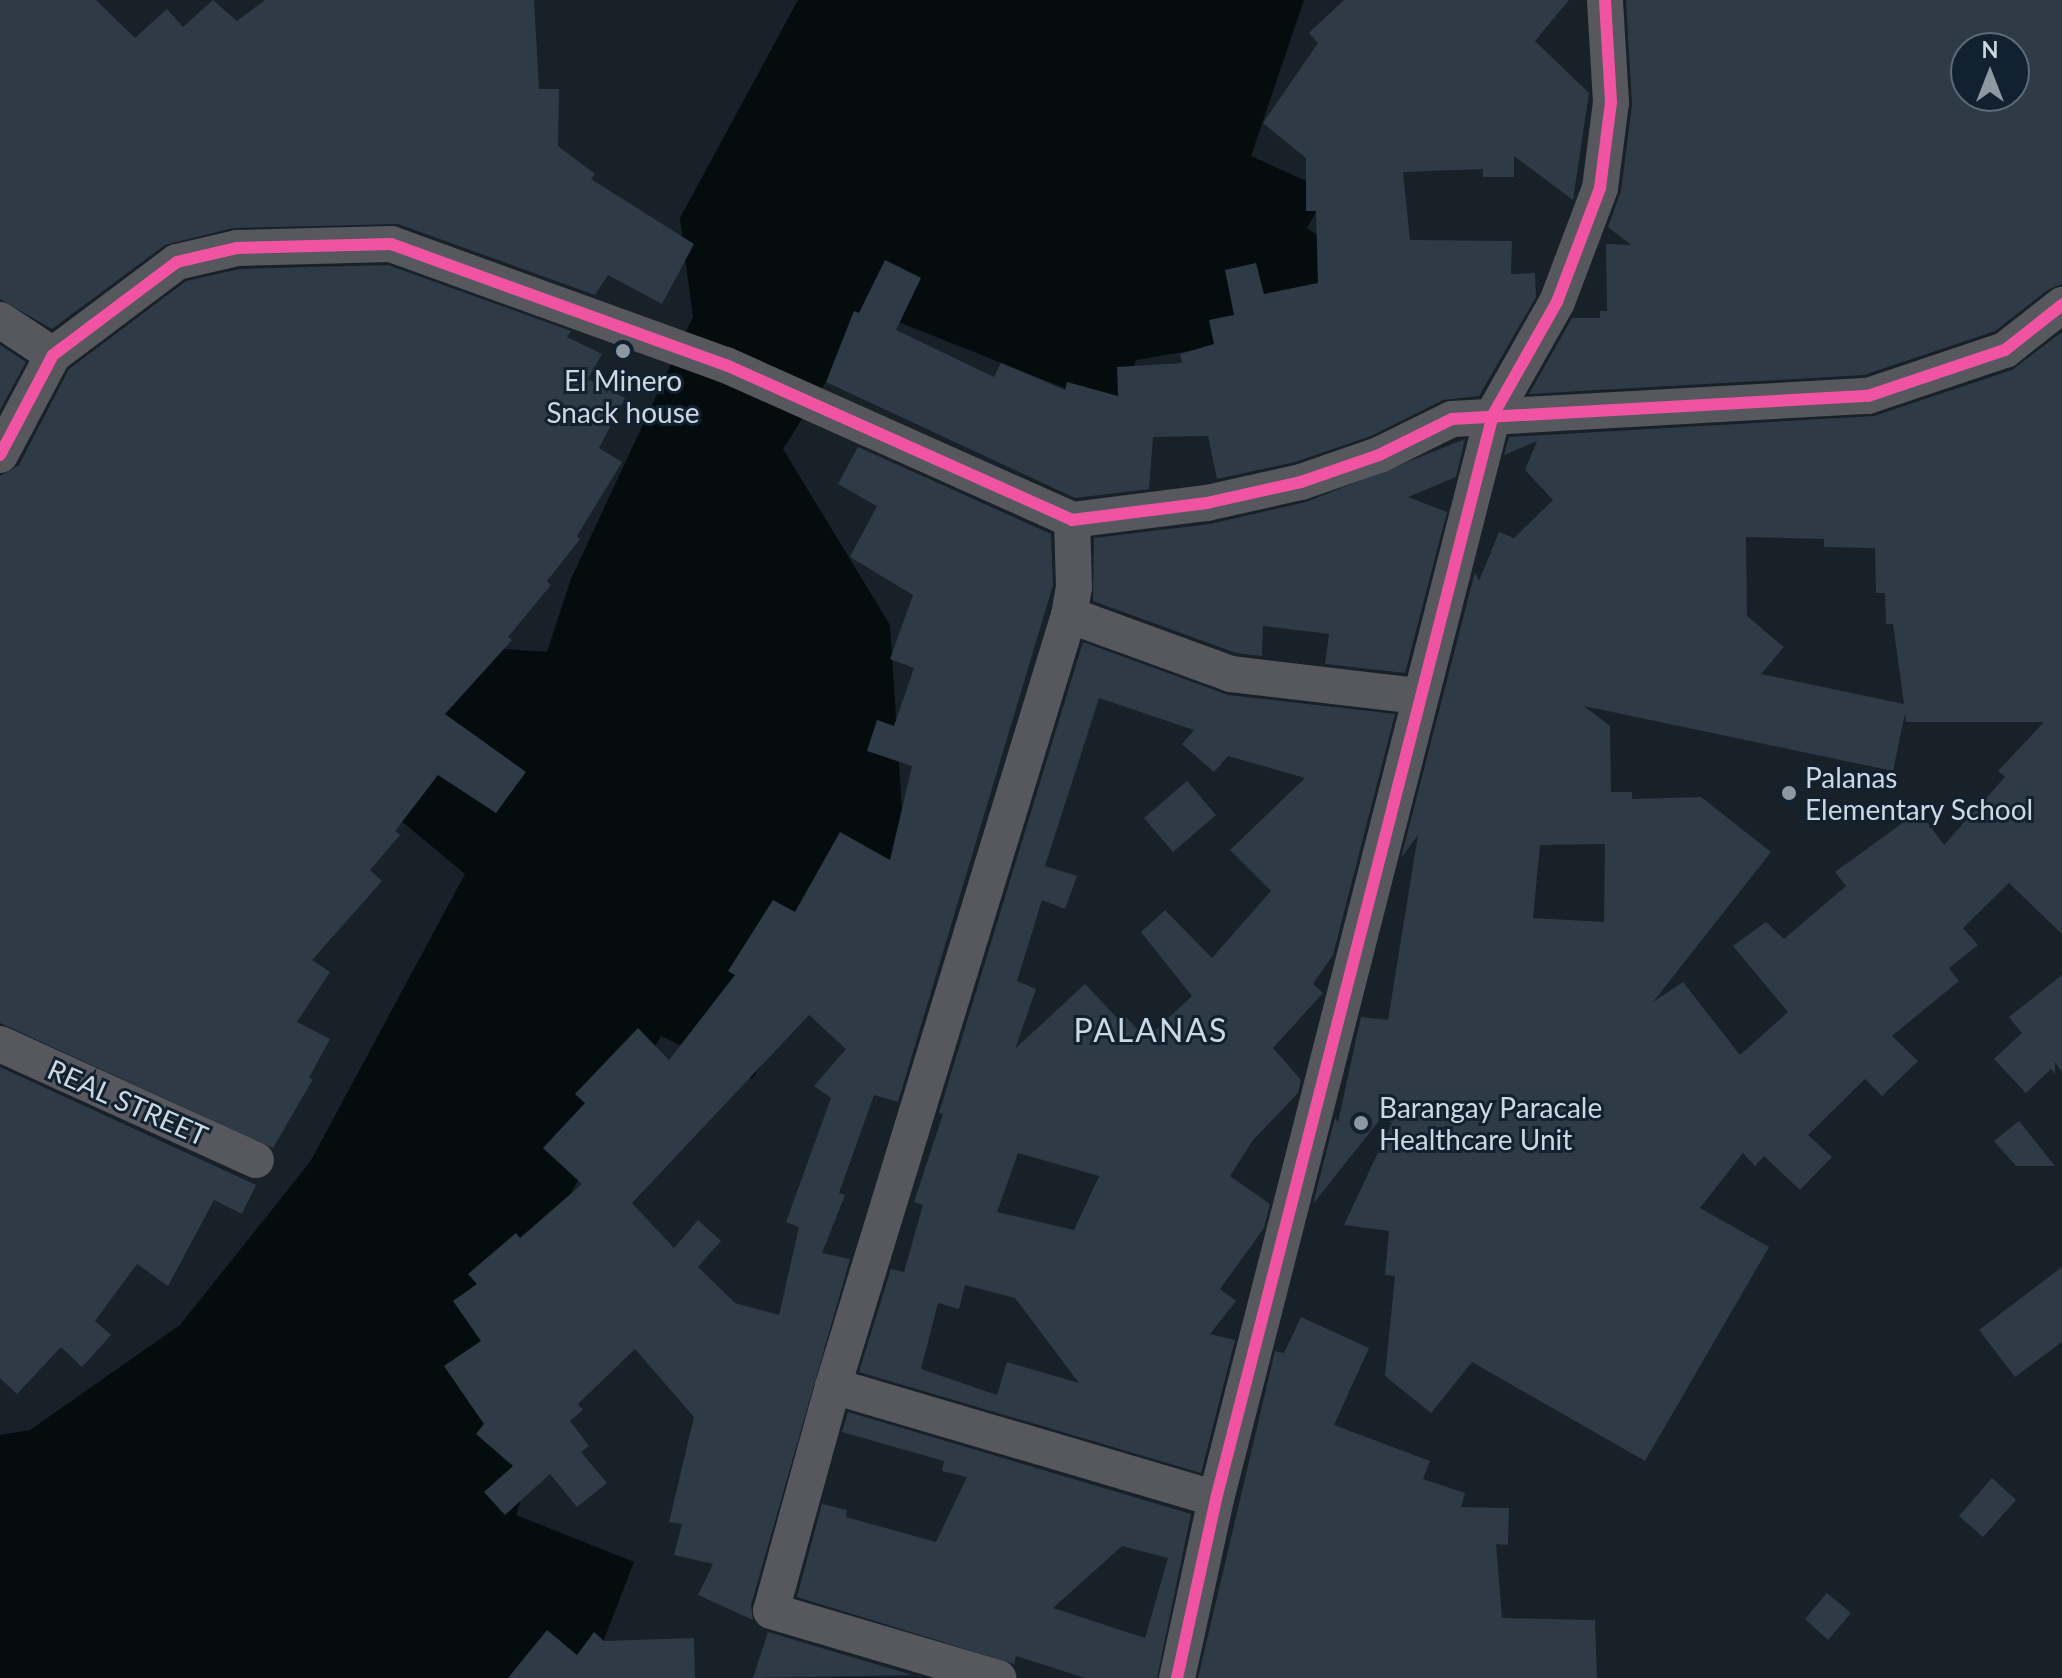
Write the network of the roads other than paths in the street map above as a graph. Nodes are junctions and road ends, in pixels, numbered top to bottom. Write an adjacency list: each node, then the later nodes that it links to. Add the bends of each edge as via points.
1 (1605, 0): 5 (street, via 1611,102 1600,188 1557,302)
2 (2062, 305): 5 (street, via 2005,350 1868,396)
3 (0, 320): 4 (street)
4 (53, 355): 6 (street); 7 (street, via 177,262 237,248 391,244 633,328 843,413)
5 (1493, 415): 7 (street, via 1452,419 1379,455 1301,482 1207,503); 9 (street)
6 (0, 455)
7 (1072, 520): 8 (street, via 1074,587)
8 (1069, 615): 9 (street, via 1231,674); 12 (street)
9 (1419, 696): 13 (street)
10 (0, 1044): 11 (street, REAL STREET)
11 (256, 1160)
12 (833, 1386): 13 (street); 14 (street, via 771,1611)
13 (1216, 1499): 15 (street)
14 (998, 1678)
15 (1177, 1678)

